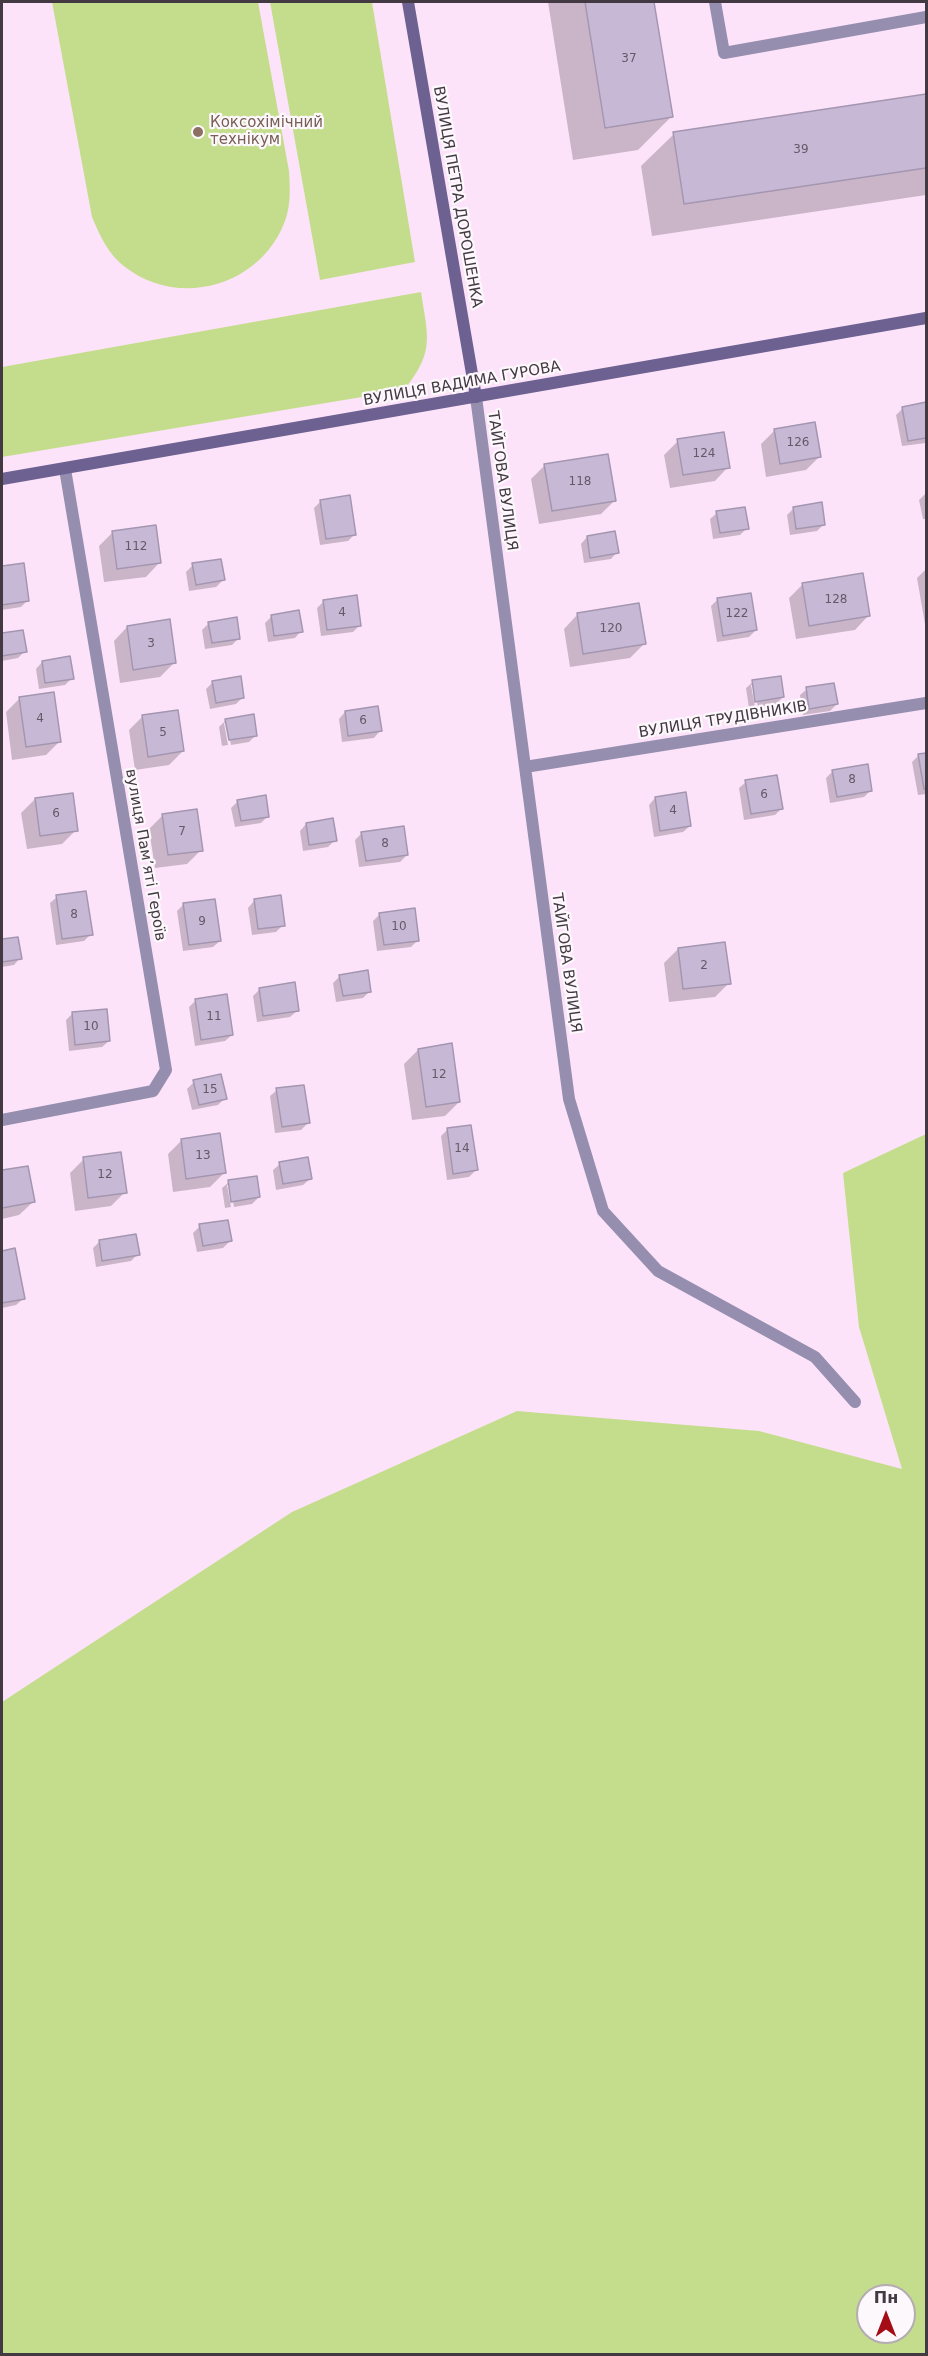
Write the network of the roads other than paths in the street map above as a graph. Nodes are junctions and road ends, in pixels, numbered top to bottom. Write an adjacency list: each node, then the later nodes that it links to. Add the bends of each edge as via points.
1 (408, 2): 5 (street, ВУЛИЦЯ ПЕТРА ДОРОШЕНКА)
2 (715, 2): 3 (street, via 724,53)
3 (927, 16)
4 (927, 318): 5 (street, ВУЛИЦЯ ВАДИМА ГУРОВА)
5 (476, 397): 6 (street, ВУЛИЦЯ ВАДИМА ГУРОВА); 9 (street, ТАЙГОВА ВУЛИЦЯ)
6 (65, 469): 7 (street, ВУЛИЦЯ ВАДИМА ГУРОВА); 10 (street, вулиця Памʼяті Героїв, via 166,1070 153,1091)
7 (2, 479)
8 (927, 702): 9 (street, ВУЛИЦЯ ТРУДІВНИКІВ)
9 (525, 767): 11 (street, ТАЙГОВА ВУЛИЦЯ, via 569,1099 603,1212 658,1271 815,1357)
10 (2, 1120)
11 (855, 1402)

